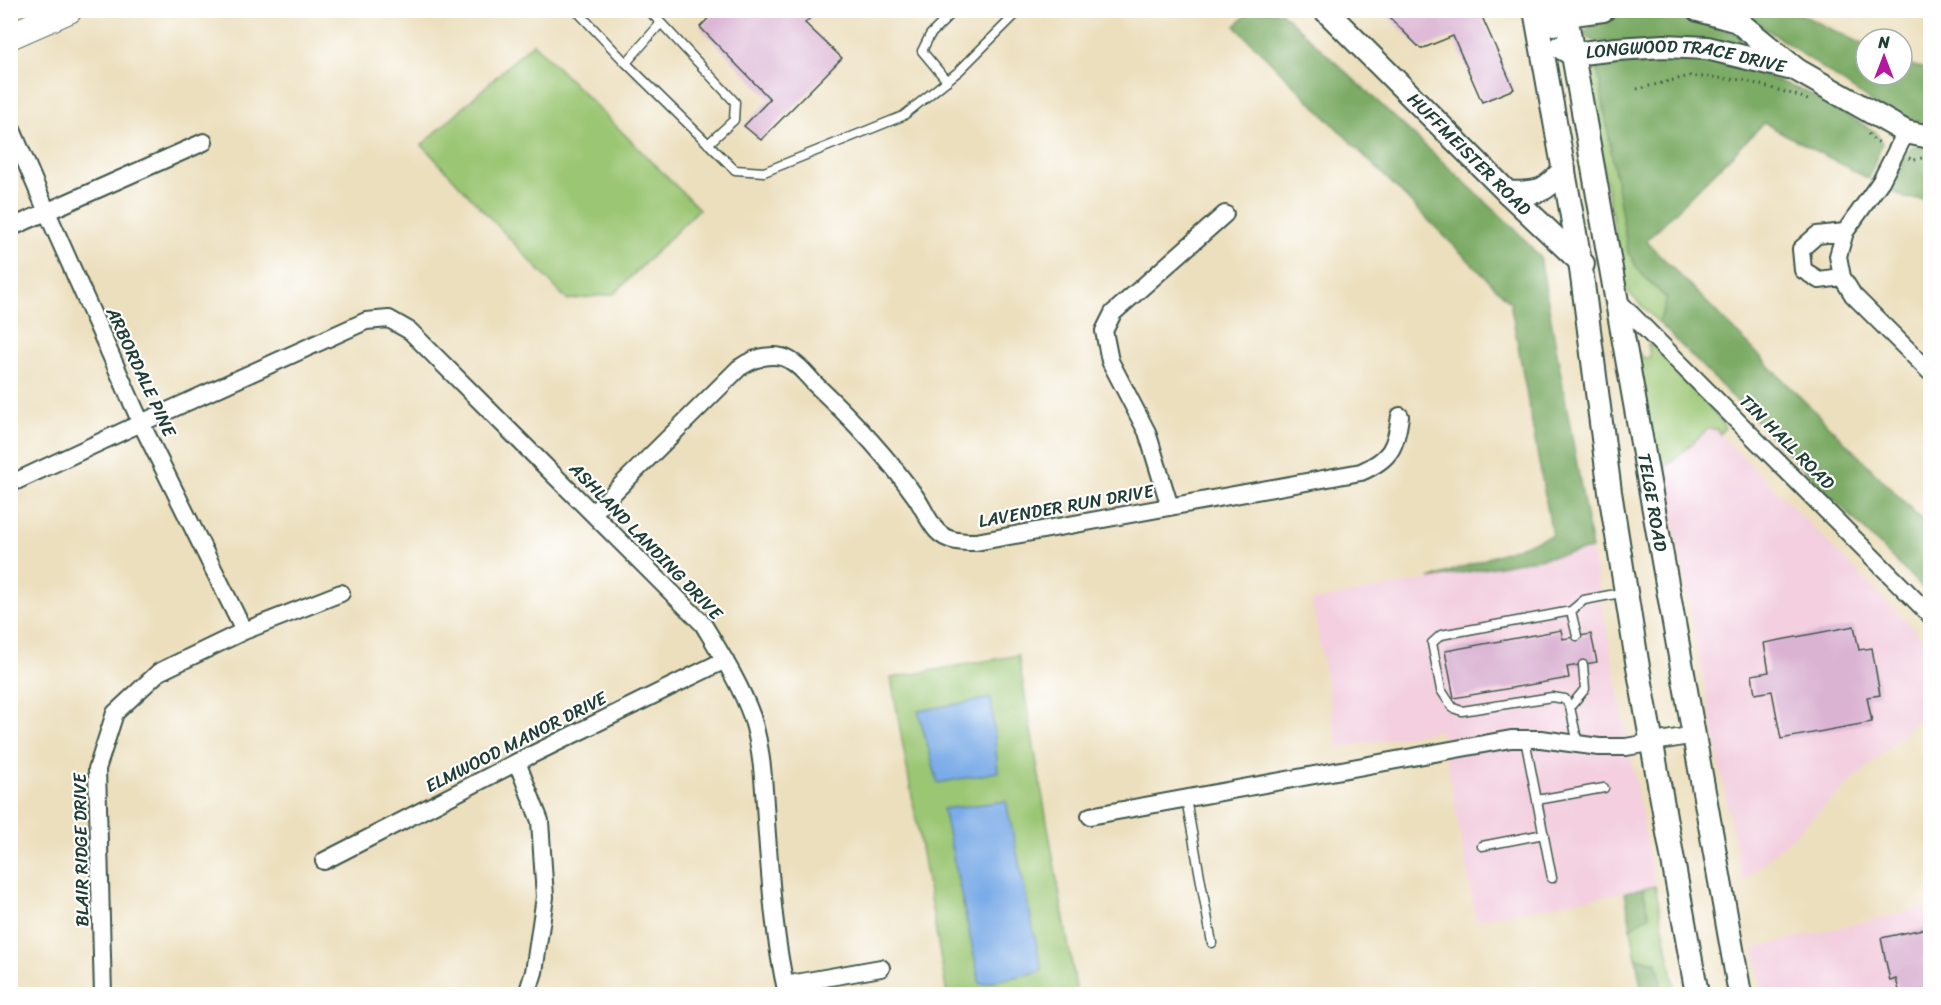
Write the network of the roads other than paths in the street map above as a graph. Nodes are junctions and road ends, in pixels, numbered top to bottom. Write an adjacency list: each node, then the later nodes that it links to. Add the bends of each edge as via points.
1 (69, 10): 12 (main road)
2 (576, 10): 15 (lane)
3 (648, 10): 11 (lane)
4 (954, 10): 17 (lane, via 930,35 922,51)
5 (1020, 10): 17 (lane)
6 (1325, 10): 24 (main road, HUFFMEISTER ROAD)
7 (1536, 10): 13 (main road)
8 (1603, 10): 10 (main road)
9 (1698, 10): 16 (main road, LONGWOOD TRACE DRIVE, via 1737,21)
10 (1565, 13): 13 (main road); 14 (main road, TELGE ROAD)
11 (661, 23): 15 (lane); 22 (lane, via 735,102 734,120)
12 (10, 36)
13 (1540, 36): 14 (main road, LONGWOOD TRACE DRIVE); 23 (main road)
14 (1572, 54): 16 (main road, LONGWOOD TRACE DRIVE, via 1664,46 1707,48); 31 (main road, TELGE ROAD)
15 (626, 63): 22 (lane)
16 (1797, 70): 20 (main road, LONGWOOD TRACE DRIVE)
17 (947, 81): 22 (lane, via 903,116 764,172 735,170)
18 (10, 125): 25 (street, ARBORDALE PINE)
19 (1930, 137): 20 (main road, LONGWOOD TRACE DRIVE)
20 (1902, 141): 28 (street, via 1881,181)
21 (204, 142): 25 (street)
22 (708, 144)
23 (1564, 170): 24 (main road, via 1548,187); 29 (main road)
24 (1508, 194): 29 (main road, HUFFMEISTER ROAD)
25 (47, 212): 27 (street); 34 (street, ARBORDALE PINE)
26 (1225, 214): 36 (street, via 1113,313 1104,331 1110,361 1147,432)
27 (10, 228)
28 (1845, 232): 30 (street, via 1838,256); 30 (street, via 1817,235 1801,249 1803,270 1819,280)
29 (1580, 261): 31 (main road, HUFFMEISTER ROAD); 38 (main road)
30 (1842, 277): 32 (street, via 1852,295)
31 (1615, 298): 41 (street, TIN HALL ROAD); 47 (main road, TELGE ROAD)
32 (1930, 372)
33 (1400, 416): 36 (street, LAVENDER RUN DRIVE, via 1397,438 1389,455 1374,467)
34 (141, 423): 35 (street); 37 (street, ASHLAND LANDING DRIVE, via 366,321 389,319 410,331); 42 (street, ARBORDALE PINE)
35 (10, 484)
36 (1170, 507): 37 (street, LAVENDER RUN DRIVE, via 976,542 948,538 938,531 915,495 842,409 798,367 784,357 772,356 749,361 739,368)
37 (593, 513): 44 (street, ASHLAND LANDING DRIVE, via 703,624)
38 (1626, 592): 40 (lane, via 1584,600); 49 (main road)
39 (341, 593): 42 (street, BLAIR RIDGE DRIVE)
40 (1571, 611): 43 (lane); 46 (lane, via 1441,635 1432,644 1441,690 1453,708 1462,711 1552,697 1565,699)
41 (1930, 615)
42 (244, 631): 63 (street, BLAIR RIDGE DRIVE, via 159,672 115,713 97,770)
43 (1577, 636)
44 (725, 660): 51 (street, ELMWOOD MANOR DRIVE); 62 (street, ASHLAND LANDING DRIVE, via 752,719 763,774 775,917)
45 (1583, 665): 46 (lane, via 1585,689)
46 (1570, 707): 50 (lane)
47 (1694, 735): 49 (street); 66 (main road, TELGE ROAD)
48 (1525, 739): 50 (street); 53 (street); 54 (lane)
49 (1653, 743): 50 (street, via 1626,747); 65 (main road)
50 (1578, 744)
51 (517, 762): 58 (street, ELMWOOD MANOR DRIVE); 64 (street, via 540,821 545,897)
52 (1604, 788): 54 (lane)
53 (1186, 799): 55 (street); 60 (lane)
54 (1537, 800): 56 (lane)
55 (1090, 816)
56 (1544, 834): 57 (lane); 59 (lane)
57 (1482, 846)
58 (324, 861)
59 (1552, 879)
60 (1212, 943)
61 (881, 968): 62 (street)
62 (786, 990)
63 (103, 994)
64 (527, 994)
65 (1697, 994)
66 (1740, 994)

